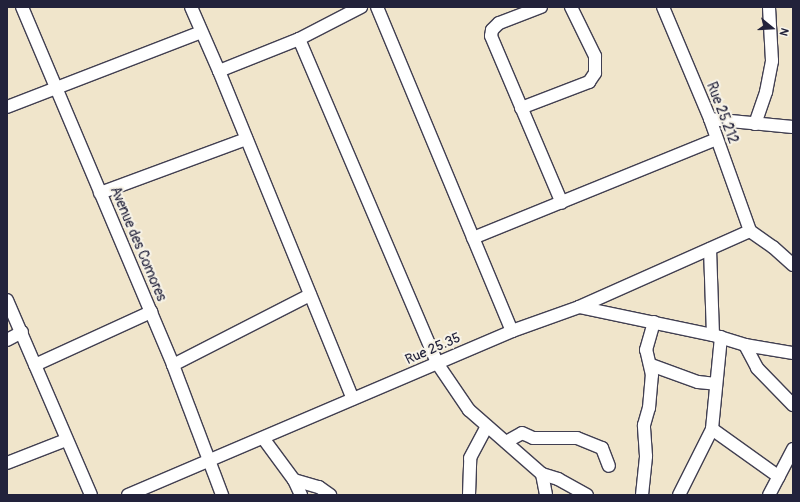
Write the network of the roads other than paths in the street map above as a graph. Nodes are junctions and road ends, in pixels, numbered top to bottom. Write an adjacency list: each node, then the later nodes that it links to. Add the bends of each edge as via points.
1 (22, 7): 12 (street, Avenue des Comores)
2 (191, 7): 9 (street)
3 (361, 7): 10 (street)
4 (377, 7): 23 (street)
5 (541, 7): 14 (street, via 498,23 492,30 493,41)
6 (571, 7): 14 (street, via 595,56 595,73 589,82)
7 (663, 7): 15 (street, Rue 25.212)
8 (769, 7): 16 (street, via 772,61 766,92)
9 (201, 32): 11 (street); 12 (street)
10 (299, 39): 11 (street); 37 (street)
11 (219, 71): 18 (street)
12 (55, 88): 13 (street); 20 (street, Avenue des Comores)
13 (7, 107)
14 (521, 108): 21 (street)
15 (710, 119): 16 (street); 19 (street, Rue 25.212)
16 (755, 124): 17 (street)
17 (793, 127)
18 (246, 139): 20 (street); 26 (street)
19 (717, 139): 21 (street); 22 (street, Rue 25.212)
20 (100, 193): 29 (street, Avenue des Comores)
21 (562, 203): 23 (street)
22 (750, 231): 24 (street, Rue 25.35); 25 (street)
23 (473, 238): 31 (street)
24 (710, 249): 28 (street, Rue 25.35); 33 (street)
25 (793, 265)
26 (310, 295): 39 (street); 42 (street)
27 (7, 300): 32 (street)
28 (579, 307): 30 (street); 31 (street, Rue 25.35)
29 (151, 312): 38 (street); 39 (street, Avenue des Comores)
30 (654, 322): 33 (street); 40 (street, via 646,350)
31 (512, 331): 37 (street, Rue 25.35)
32 (22, 332): 34 (street); 38 (street)
33 (717, 336): 35 (street); 41 (street)
34 (7, 340)
35 (745, 345): 36 (street); 43 (street, via 757,368)
36 (793, 353)
37 (437, 363): 42 (street, Rue 25.35); 44 (street, via 469,410)
38 (35, 365): 47 (street)
39 (174, 365): 50 (street, Avenue des Comores)
40 (651, 365): 41 (street, via 698,382); 65 (street, via 649,408 644,425 646,456)
41 (716, 384): 45 (street)
42 (353, 399): 46 (street, Rue 25.35)
43 (793, 405)
44 (487, 426): 48 (street); 62 (street, via 470,458)
45 (712, 430): 54 (street); 66 (street)
46 (263, 438): 50 (street, Rue 25.35); 55 (street)
47 (66, 440): 51 (street); 57 (street)
48 (506, 442): 52 (street, via 522,433 533,438 577,438 602,448); 53 (street)
49 (793, 449): 54 (street)
50 (210, 459): 56 (street, Rue 25.35); 59 (street, Avenue des Comores)
51 (7, 463)
52 (609, 466)
53 (542, 474): 63 (street); 64 (street, via 558,479)
54 (779, 477): 67 (street)
55 (294, 480): 60 (street); 61 (street, via 319,487)
56 (154, 490): 58 (street, Rue 25.35)
57 (91, 495)
58 (128, 495)
59 (222, 495)
60 (301, 495)
61 (330, 495)
62 (469, 495)
63 (546, 495)
64 (587, 495)
65 (642, 495)
66 (680, 495)
67 (769, 495)

